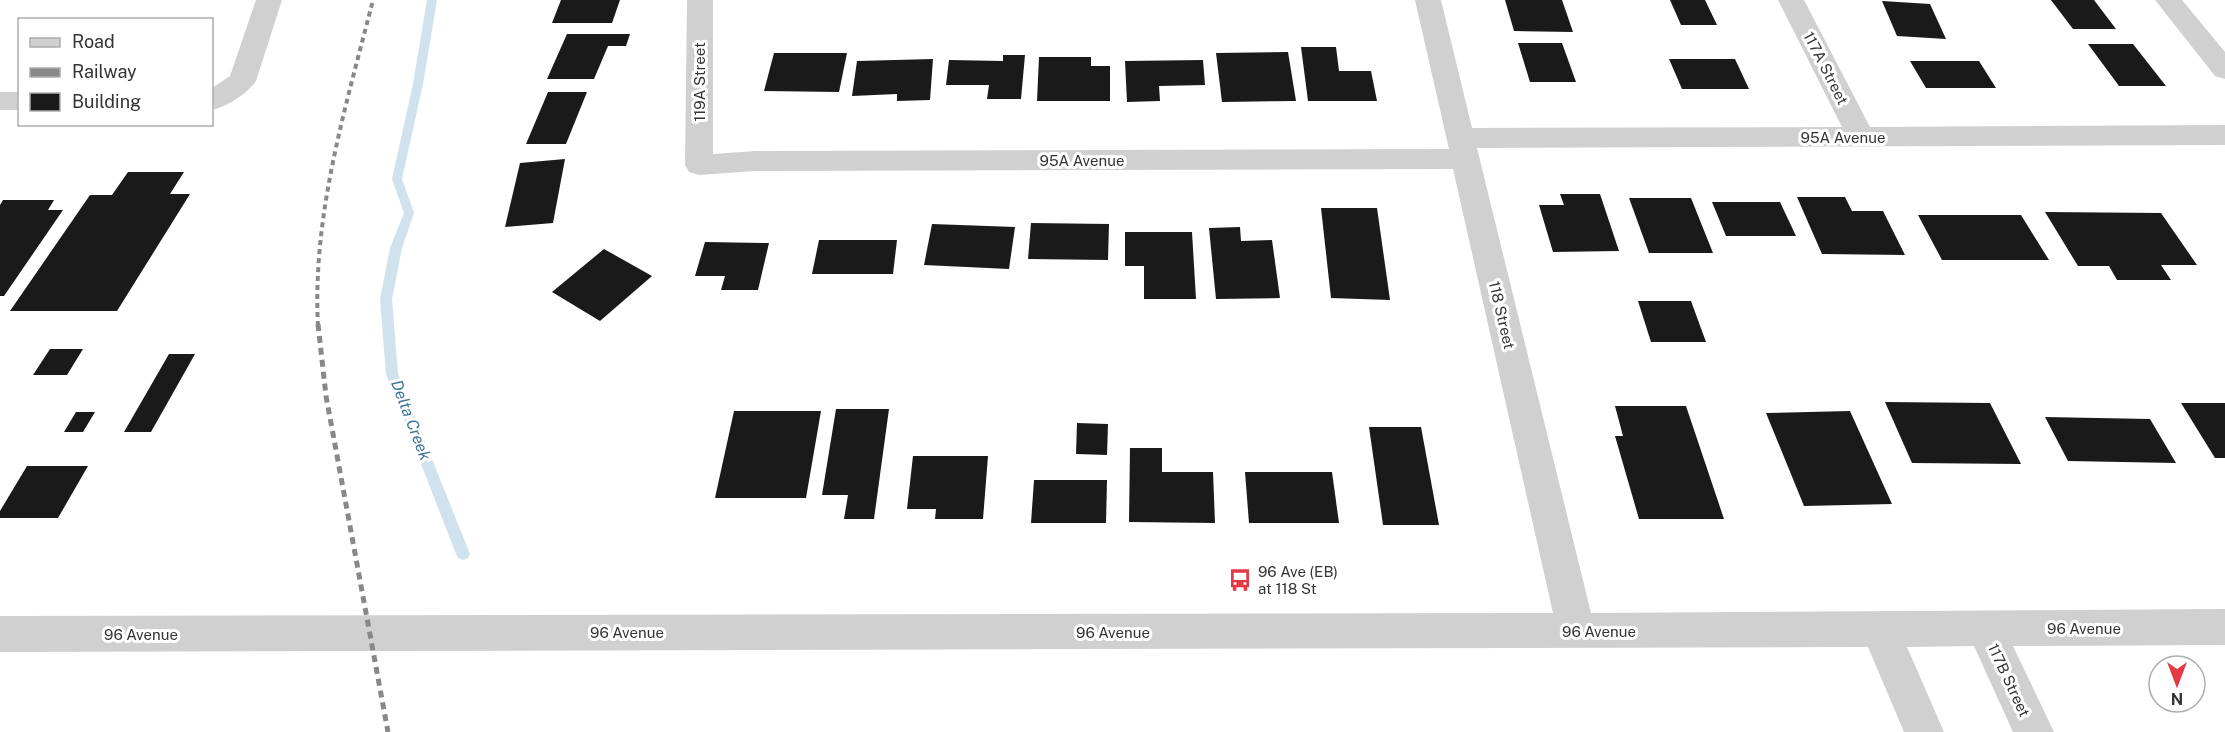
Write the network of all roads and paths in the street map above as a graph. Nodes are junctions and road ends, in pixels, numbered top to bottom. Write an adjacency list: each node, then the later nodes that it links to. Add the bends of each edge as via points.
1 (269, 0): 7 (street, via 242,81)
2 (700, 0): 13 (street, 119A Street)
3 (1428, 0): 12 (street, 118 Street)
4 (1791, 0): 11 (street, 117A Street)
5 (2168, 0): 6 (street)
6 (2225, 70)
7 (213, 100)
8 (0, 101): 9 (street)
9 (18, 101)
10 (2225, 135): 11 (street, 95A Avenue)
11 (1861, 137): 12 (street, 95A Avenue)
12 (1463, 148): 13 (street, 95A Avenue); 17 (street, 118 Street)
13 (699, 165)
14 (2225, 627): 16 (street, 96 Avenue)
15 (1880, 629): 16 (street, 96 Avenue); 17 (street, 96 Avenue); 19 (street)
16 (1985, 629): 20 (street, 117B Street)
17 (1576, 631): 18 (street, 96 Avenue)
18 (0, 634)
19 (1924, 732)
20 (2034, 732)

